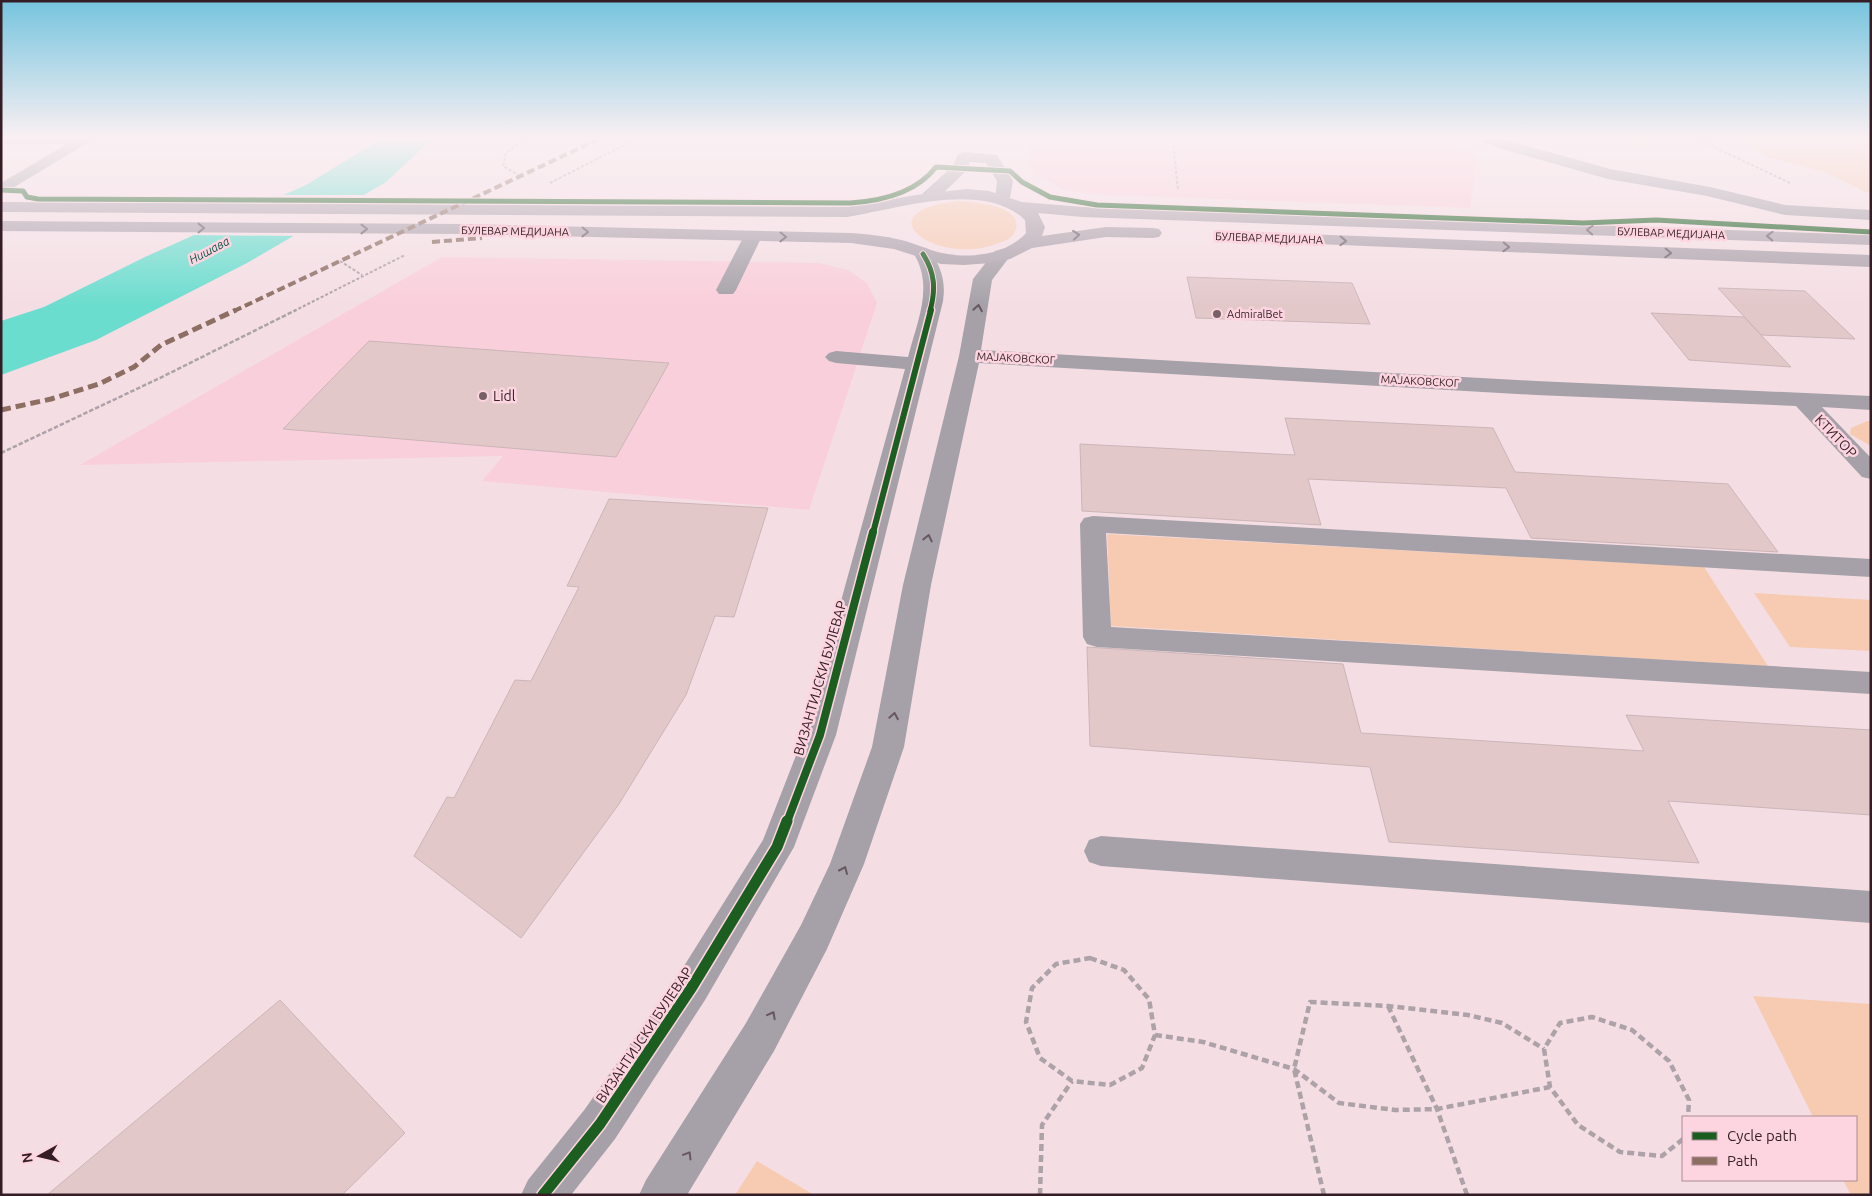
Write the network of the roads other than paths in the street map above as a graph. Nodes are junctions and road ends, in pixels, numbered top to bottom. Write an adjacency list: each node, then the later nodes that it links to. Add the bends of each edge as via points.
1 (928, 195): 7 (street)
2 (953, 195): 7 (main road, БУЛЕВАР МЕДИЈАНА)
3 (966, 195): 8 (main road, БУЛЕВАР МЕДИЈАНА)
4 (1003, 195): 8 (street)
5 (1670, 195): 16 (street, via 1779,220)
6 (1719, 195): 11 (street, via 1785,210)
7 (923, 199): 9 (main road, БУЛЕВАР МЕДИЈАНА, via 847,212); 19 (main road, БУЛЕВАР МЕДИЈАНА, via 902,208 893,218 892,225 896,238)
8 (1003, 199): 10 (main road, БУЛЕВАР МЕДИЈАНА)
9 (1, 207)
10 (1022, 207): 16 (main road, БУЛЕВАР МЕДИЈАНА, one-way to 10, via 1084,212); 18 (main road, via 1032,215 1036,224 1035,234)
11 (1871, 215)
12 (1, 226): 15 (main road, БУЛЕВАР МЕДИЈАНА, one-way to 15)
13 (1166, 234): 18 (main road, БУЛЕВАР МЕДИЈАНА, one-way to 13, via 1106,232)
14 (1205, 235): 21 (main road, БУЛЕВАР МЕДИЈАНА, one-way to 21)
15 (753, 236): 19 (main road, БУЛЕВАР МЕДИЈАНА, one-way to 19, via 868,239); 22 (street)
16 (1832, 238): 17 (main road, БУЛЕВАР МЕДИЈАНА)
17 (1871, 240)
18 (1028, 242): 20 (main road, БУЛЕВАР МЕДИЈАНА)
19 (916, 250): 20 (main road, БУЛЕВАР МЕДИЈАНА, via 963,259); 25 (street, ВИЗАНТИЈСКИ БУЛЕВАР, via 934,275 936,287)
20 (1002, 255): 23 (street, one-way to 20, via 983,279)
21 (1871, 261)
22 (726, 290)
23 (970, 356): 26 (street, МАЈАКОВСКОГ); 34 (street, one-way to 23, via 760,1037 814,937 847,864 888,748 917,585)
24 (836, 357): 25 (street)
25 (918, 364): 33 (street, ВИЗАНТИЈСКИ БУЛЕВАР, via 820,735 777,847 692,987 611,1108)
26 (1802, 400): 27 (street, МАЈАКОВСКОГ); 28 (street, КТИТОР)
27 (1871, 403)
28 (1868, 467)
29 (1871, 568): 30 (street, via 1093,524 1097,638)
30 (1871, 683)
31 (1101, 851): 32 (street)
32 (1871, 908)
33 (543, 1195)
34 (661, 1195)

